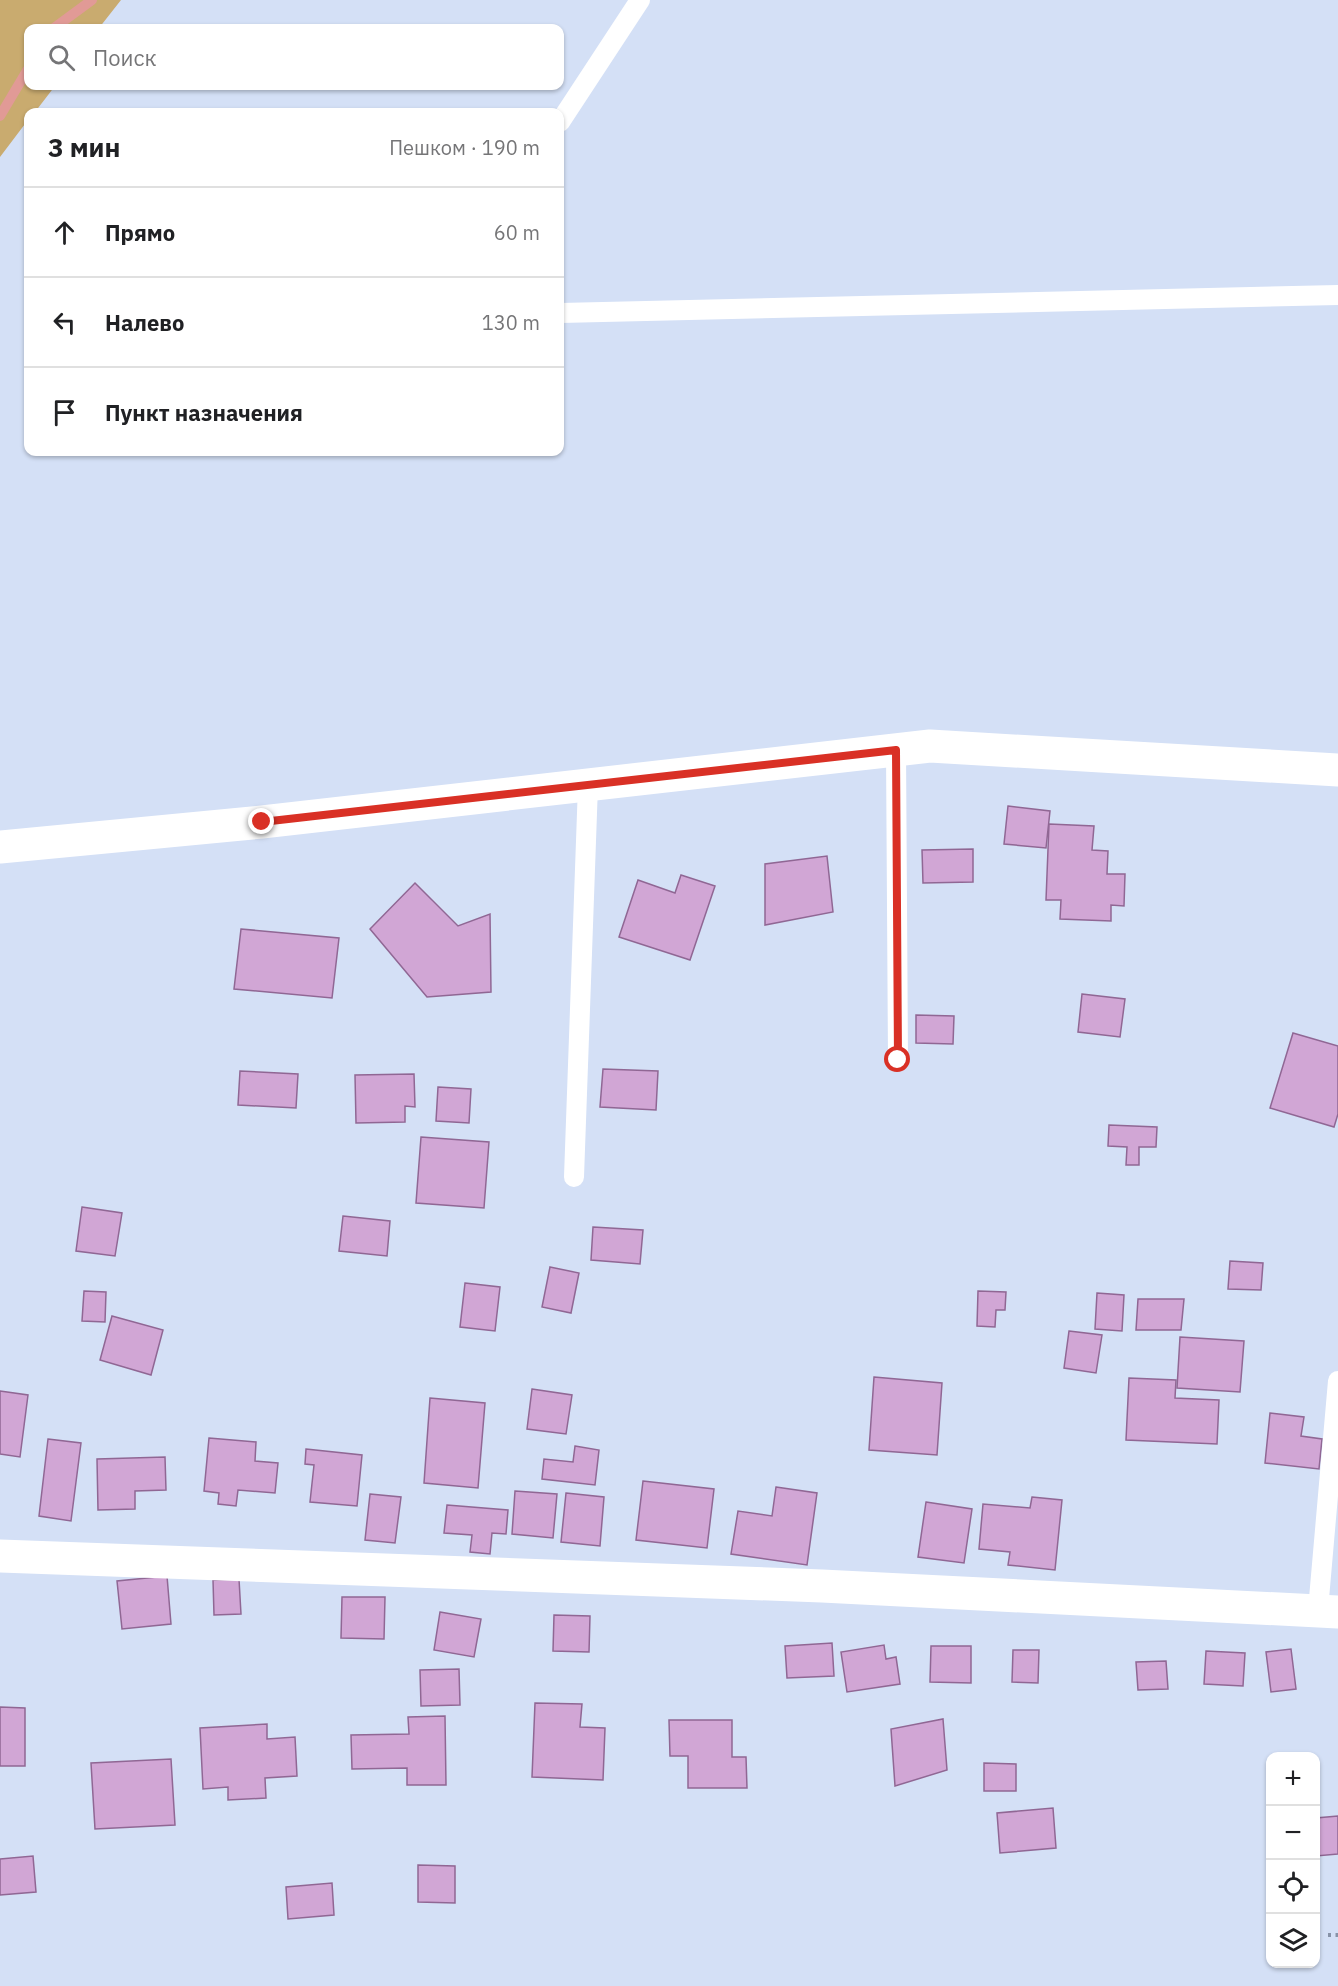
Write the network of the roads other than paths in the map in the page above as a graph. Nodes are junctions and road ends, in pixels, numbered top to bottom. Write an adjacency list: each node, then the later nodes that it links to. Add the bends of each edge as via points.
1 (640, 0): 2 (lane)
2 (564, 116)
3 (1338, 295): 4 (lane)
4 (564, 313)
5 (896, 750): 6 (street, via 930,746); 7 (street); 9 (lane)
6 (1338, 770)
7 (588, 785): 8 (street); 10 (lane)
8 (0, 847)
9 (898, 1060)
10 (574, 1177)
11 (1338, 1381): 13 (lane)
12 (0, 1556): 13 (street, via 822,1586)
13 (1328, 1611)

